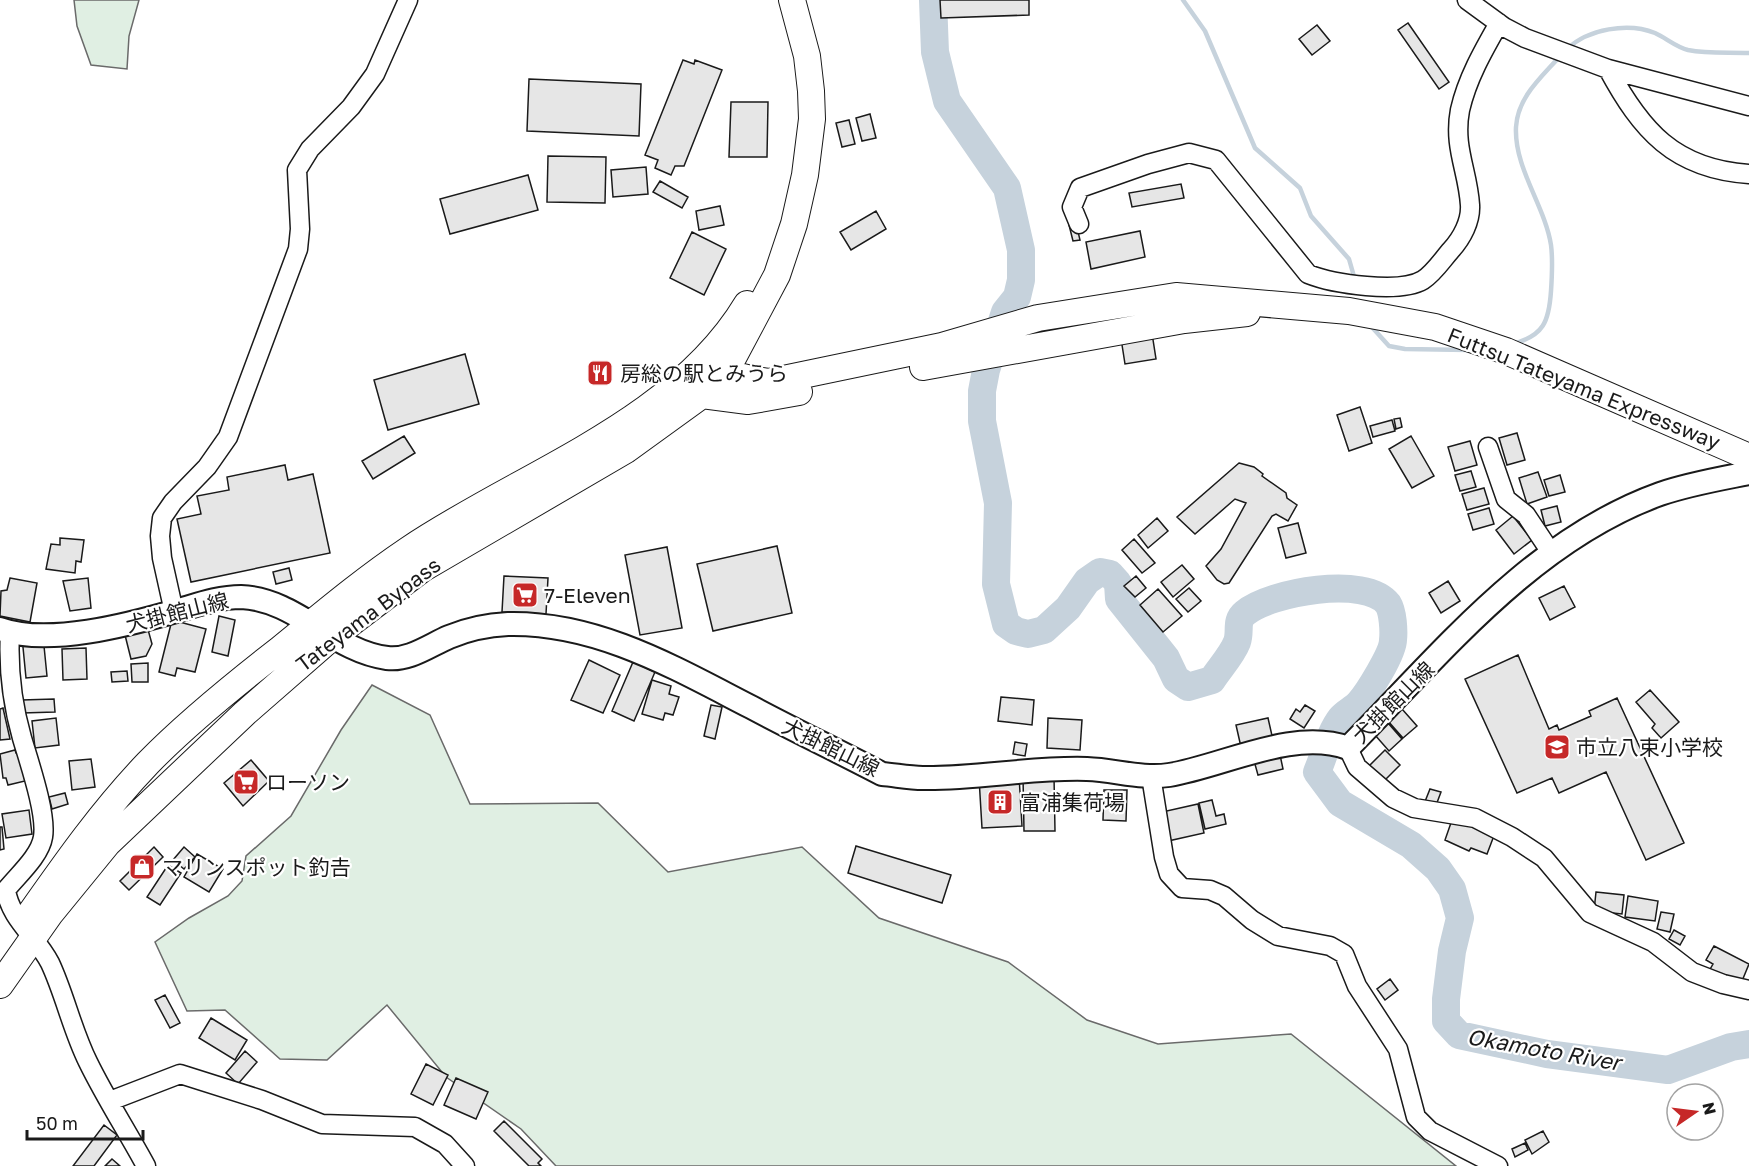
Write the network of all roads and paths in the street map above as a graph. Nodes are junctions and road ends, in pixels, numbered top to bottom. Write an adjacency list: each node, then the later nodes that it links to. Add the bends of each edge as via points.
1 (408, 0): 19 (street, via 375,74 351,107 310,148 297,170 298,249 228,437 162,518 162,558)
2 (792, 0): 8 (highway, Tateyama Bypass, via 807,56 812,119)
3 (1467, 0): 4 (street)
4 (1499, 23): 5 (street, via 1525,38); 9 (street, via 1474,67 1460,110 1457,144 1470,205 1469,221 1458,243 1425,279 1410,286 1326,281 1308,274 1216,160 1189,153 1080,188 1072,207)
5 (1608, 69): 6 (street); 7 (street, via 1647,131 1683,158)
6 (1749, 106)
7 (1749, 174)
8 (794, 224): 12 (highway, Tateyama Bypass, via 738,319); 13 (highway, Tateyama Bypass, via 777,275)
9 (1079, 224)
10 (1311, 307): 11 (highway, via 1184,320 1043,344); 11 (highway, via 1176,296 1038,318); 16 (highway, Futtsu Tateyama Expressway, via 1380,315 1444,330 1506,351)
11 (943, 354): 13 (highway, via 769,382 746,379); 14 (highway, via 765,399 732,401)
12 (697, 367): 13 (highway); 14 (highway); 21 (highway, Tateyama Bypass, via 624,423 411,548 336,600)
13 (726, 370): 14 (highway, Tateyama Bypass)
14 (702, 395): 21 (highway, Tateyama Bypass, via 626,450)
15 (1488, 447): 18 (street, via 1506,499 1526,515)
16 (1749, 457)
17 (1749, 473): 18 (main road, 犬掛館山線, via 1658,495 1601,523)
18 (1552, 554): 22 (main road, 犬掛館山線, via 1473,621)
19 (174, 612): 20 (main road, 犬掛館山線, via 116,627 62,634); 21 (main road, 犬掛館山線, via 221,598 241,597 277,605)
20 (5, 630): 24 (street, via 8,667 44,836 40,847 6,890 13,913)
21 (321, 631): 23 (main road, 犬掛館山線, via 366,654 390,659 410,655 476,627 509,624 579,632 677,668 882,774 922,778 1088,769); 24 (highway, Tateyama Bypass, via 229,690 149,763 87,833)
22 (1345, 747): 23 (main road, 犬掛館山線, via 1313,741); 27 (street, via 1358,767 1393,798 1414,808 1474,818 1512,837 1544,858 1590,913 1653,942 1692,972)
23 (1151, 776): 31 (street, via 1169,874 1182,888 1210,890 1224,896 1278,936 1330,946 1344,954 1357,986 1398,1049 1416,1117 1430,1131)
24 (28, 930): 25 (highway, Tateyama Bypass); 26 (highway, Tateyama Bypass); 28 (street, via 50,963 88,1062)
25 (0, 957)
26 (0, 985)
27 (1749, 990)
28 (110, 1101): 29 (street); 30 (street, via 180,1074 322,1124 415,1127 445,1144)
29 (146, 1166)
30 (465, 1166)
31 (1498, 1166)

